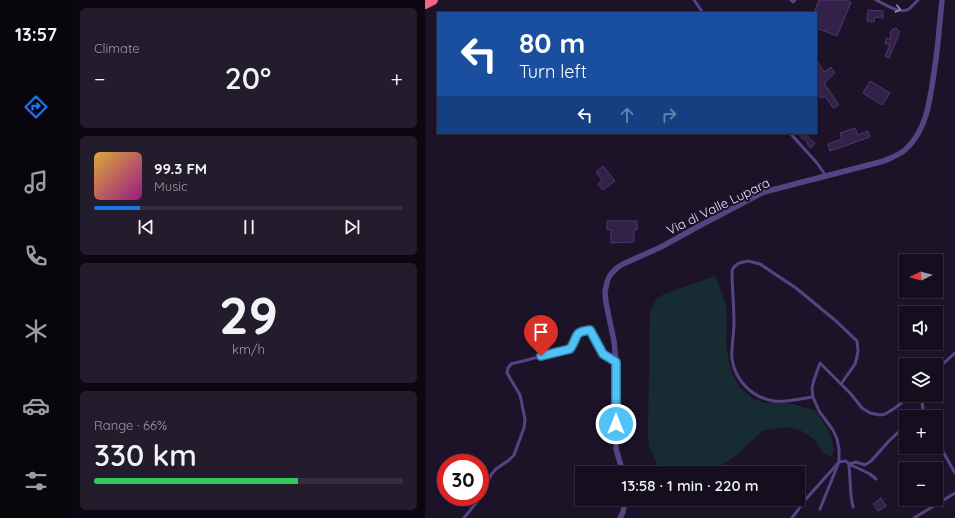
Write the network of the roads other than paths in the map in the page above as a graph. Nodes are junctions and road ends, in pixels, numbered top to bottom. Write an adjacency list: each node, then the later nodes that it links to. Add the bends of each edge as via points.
1 (433, 0): 8 (highway)
2 (694, 0): 9 (lane)
3 (791, 0): 4 (lane)
4 (795, 0)
5 (876, 0): 6 (lane, one-way to 6, via 900,11 908,9)
6 (918, 0)
7 (942, 0): 11 (street, Via di Valle Lupara, via 930,96 923,126 916,137 907,149 893,158)
8 (425, 4)
9 (702, 12)
10 (791, 134): 11 (lane)
11 (826, 176): 13 (street, Via di Valle Lupara, via 760,194 614,271 610,275 605,292)
12 (955, 353): 14 (lane)
13 (616, 362): 22 (street, Via di Valle Lupara, via 616,449); 29 (lane, via 603,354 590,330 577,334 570,349 511,364 507,373 520,395 525,419 523,428 514,455 491,475 480,498)
14 (943, 364)
15 (841, 384): 16 (lane, via 821,363 812,388); 16 (lane, via 855,364 857,341 796,288 760,264 748,261 739,263 732,271 732,353 736,374 753,394 775,402); 17 (lane, via 861,408 869,413 885,414)
16 (813, 397): 20 (lane, via 837,439)
17 (902, 402)
18 (899, 431): 21 (lane, via 865,465 856,462)
19 (943, 452): 23 (lane)
20 (839, 462): 21 (lane, via 845,461); 28 (lane); 31 (lane)
21 (849, 464): 24 (lane); 27 (lane)
22 (621, 466)
23 (955, 473)
24 (876, 479)
25 (955, 492): 32 (lane)
26 (624, 506): 30 (street)
27 (853, 507)
28 (820, 509)
29 (464, 518)
30 (620, 518)
31 (792, 518)
32 (914, 518)

